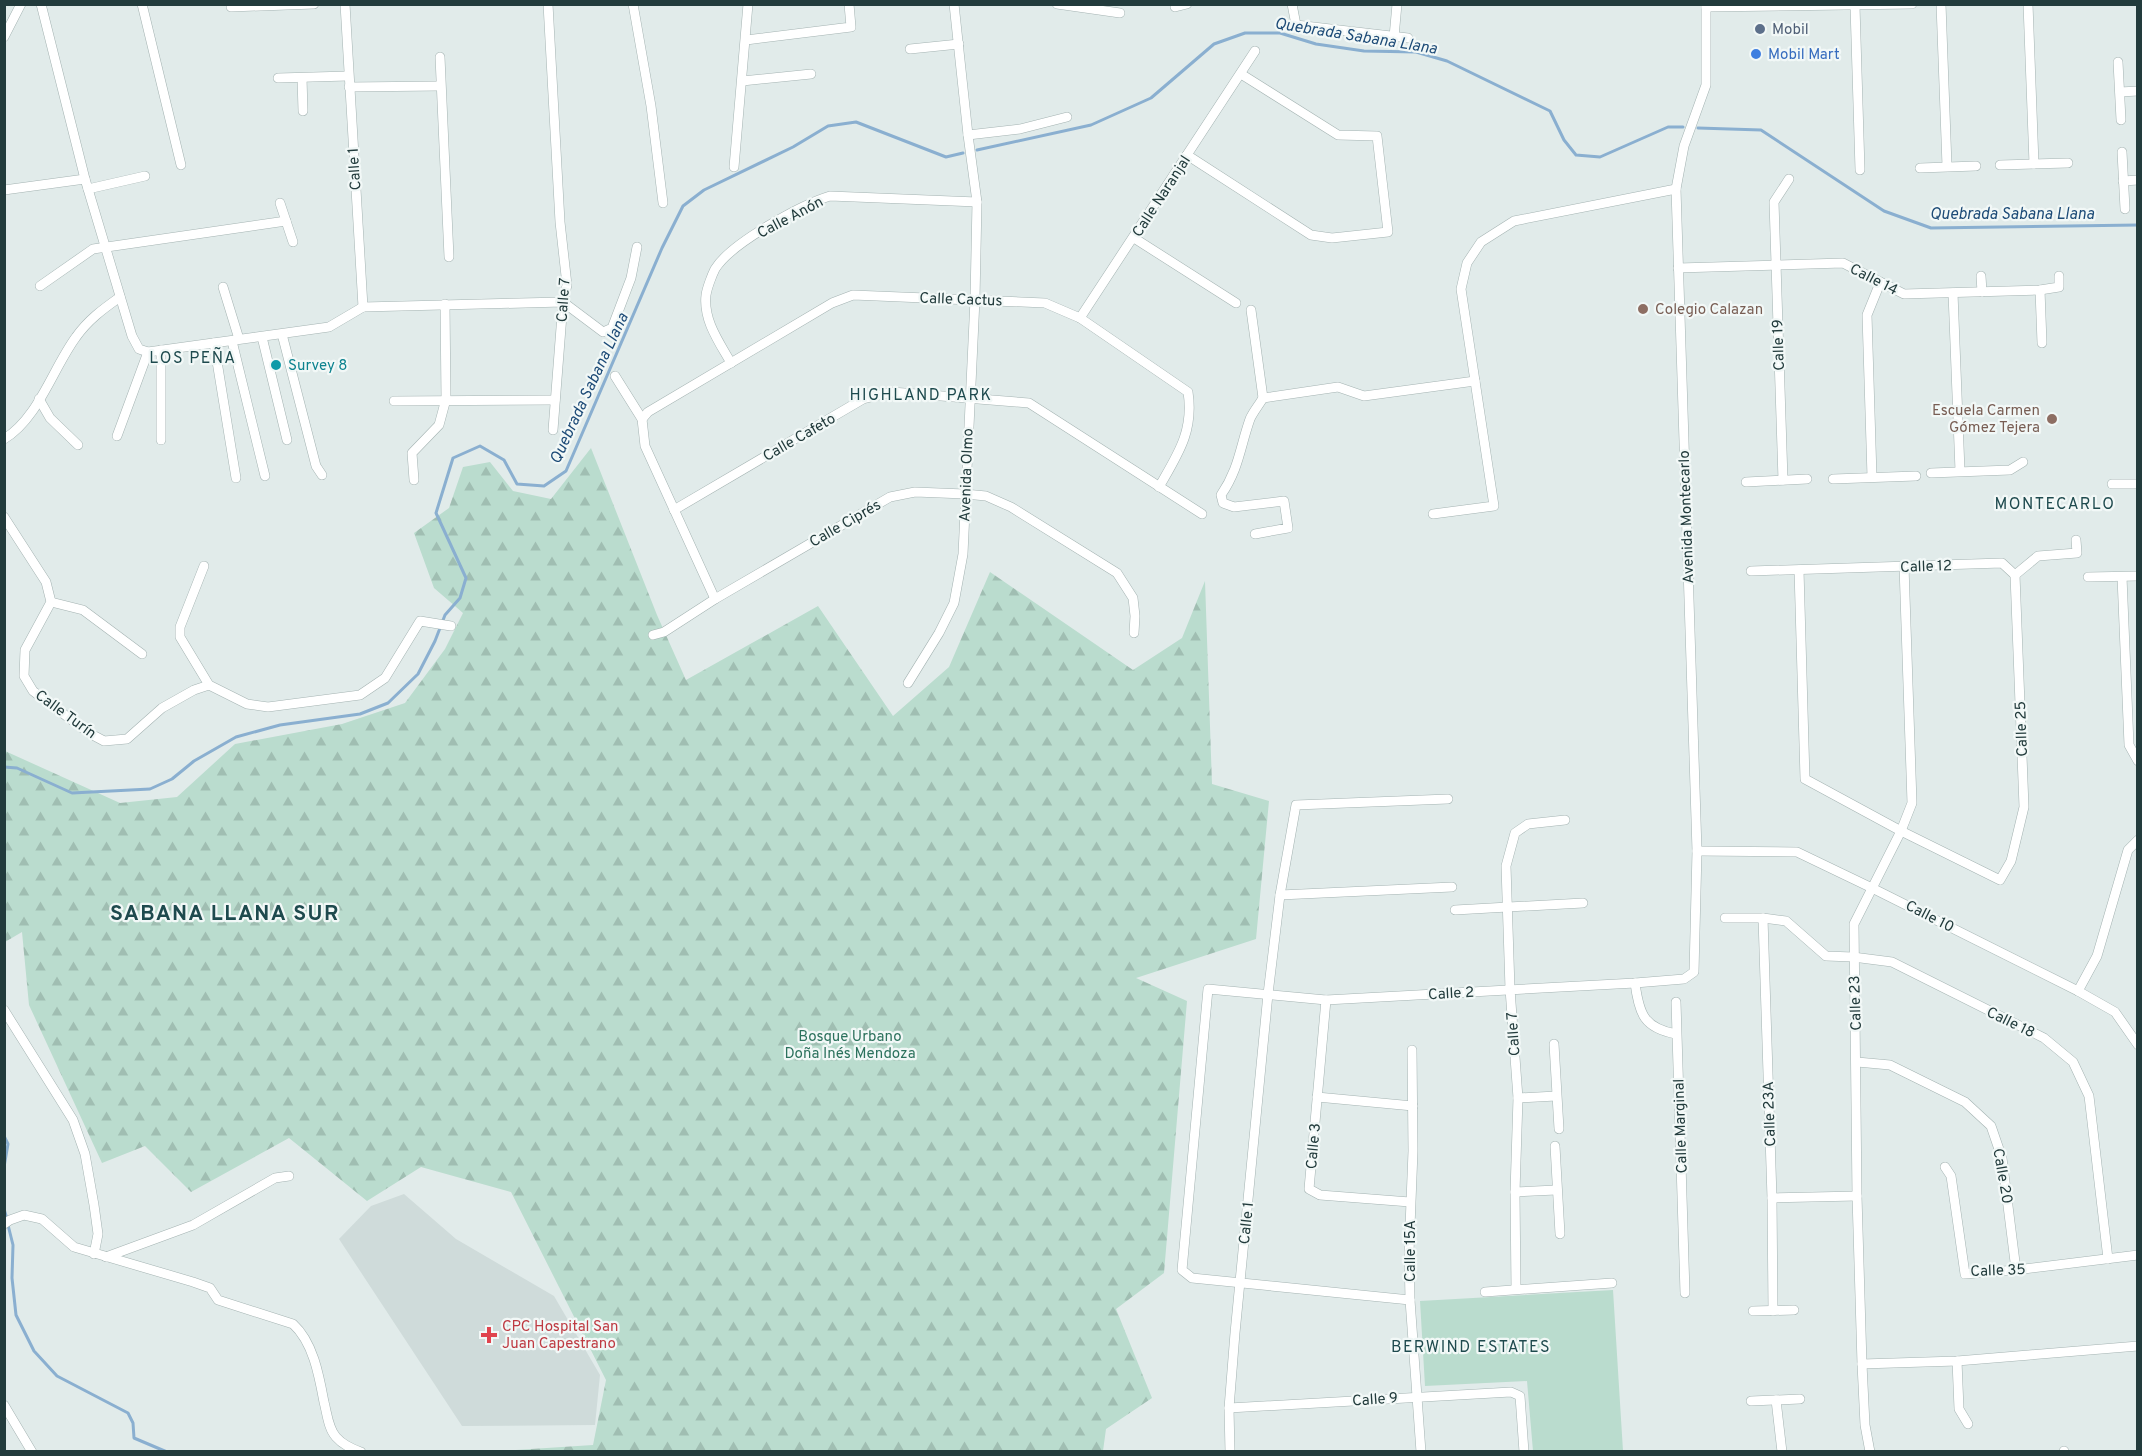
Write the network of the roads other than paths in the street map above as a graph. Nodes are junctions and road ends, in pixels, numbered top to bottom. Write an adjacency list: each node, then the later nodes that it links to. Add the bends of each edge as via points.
1 (21, 4): 23 (street)
2 (41, 4): 59 (street)
3 (142, 4): 50 (street)
4 (314, 4): 20 (street)
5 (345, 4): 34 (street, Calle 1)
6 (548, 4): 87 (street, Calle 7, via 567,285)
7 (633, 4): 67 (street)
8 (748, 4): 26 (street)
9 (849, 4): 26 (street, via 851,27)
10 (954, 4): 27 (street, Avenida Olmo)
11 (1057, 4): 22 (street)
12 (1187, 4): 21 (street)
13 (1293, 4): 24 (street, via 1296,25)
14 (1397, 4): 24 (street)
15 (1912, 4): 19 (street)
16 (1941, 4): 52 (street)
17 (2028, 4): 49 (street)
18 (1706, 6): 19 (street); 63 (street, Avenida Montecarlo, via 1707,85 1684,146)
19 (1855, 6): 56 (street)
20 (231, 7)
21 (1175, 7)
22 (1120, 13)
23 (4, 37)
24 (1394, 37): 25 (street)
25 (1408, 38)
26 (746, 40): 37 (street)
27 (959, 44): 28 (street); 45 (street, Avenida Olmo)
28 (910, 49)
29 (1255, 51): 33 (street, Calle Naranjal)
30 (440, 57): 38 (street)
31 (2118, 62): 41 (street)
32 (811, 74): 37 (street)
33 (1241, 74): 47 (street, Calle Naranjal); 47 (street, via 1338,135 1377,136 1388,232 1332,238 1311,235)
34 (348, 76): 36 (street); 39 (street, Calle 1)
35 (278, 78): 36 (street)
36 (302, 78): 42 (street)
37 (742, 81): 54 (street)
38 (440, 86): 39 (street); 74 (street)
39 (349, 87): 90 (street, Calle 1)
40 (2138, 91): 41 (street)
41 (2120, 92): 44 (street)
42 (303, 111)
43 (1067, 117): 45 (street, via 1020,129)
44 (2121, 120)
45 (968, 135): 65 (street, Avenida Olmo)
46 (2122, 152): 61 (street)
47 (1187, 155): 70 (street, Calle Naranjal)
48 (2068, 163): 49 (street)
49 (2034, 164): 51 (street)
50 (181, 165)
51 (2000, 165)
52 (1947, 166): 53 (street); 55 (street)
53 (1976, 166)
54 (734, 167)
55 (1920, 168)
56 (1860, 170)
57 (145, 177): 62 (street)
58 (1789, 178): 75 (street, Calle 19, via 1774,202)
59 (85, 179): 62 (street); 64 (street)
60 (2138, 180): 61 (street)
61 (2123, 181): 68 (street)
62 (88, 189): 72 (street)
63 (1676, 189): 76 (street, Avenida Montecarlo); 102 (street, via 1514,221 1481,242 1467,262 1461,289)
64 (4, 190)
65 (977, 202): 86 (street, Avenida Olmo); 100 (street, Calle Anón, via 830,196 812,202 740,244 716,268 706,295 709,323)
66 (280, 203): 69 (street)
67 (663, 203)
68 (2125, 209)
69 (286, 221): 71 (street); 72 (street)
70 (1134, 238): 88 (street); 92 (street, Calle Naranjal)
71 (293, 242)
72 (105, 247): 80 (street, via 93,249); 85 (street)
73 (637, 247): 87 (street, via 631,278 612,328 603,332)
74 (448, 257)
75 (1775, 265): 76 (street, Calle 14); 79 (street, Calle 14, via 1843,263); 127 (street, Calle 19)
76 (1678, 268): 160 (street, Avenida Montecarlo)
77 (1981, 276): 83 (street)
78 (2059, 276): 82 (street, via 2059,287)
79 (1880, 283): 84 (street, Calle 14, via 1904,294); 122 (street, via 1867,315)
80 (40, 286)
81 (223, 287): 95 (street)
82 (2040, 290): 83 (street, Calle 14); 97 (street)
83 (1982, 292): 84 (street, Calle 14)
84 (1953, 293): 117 (street)
85 (120, 297): 99 (street, via 132,336 139,349); 105 (street, via 74,339)
86 (975, 299): 92 (street, Calle Cactus, via 1045,303); 100 (street, Calle Cactus, via 853,295 832,303); 103 (street, Avenida Olmo)
87 (563, 302): 89 (street); 107 (street, Calle 7)
88 (1236, 303)
89 (445, 304): 90 (street); 106 (street)
90 (363, 307): 93 (street, via 329,327)
91 (1251, 310): 104 (street)
92 (1080, 318): 131 (street, Calle Cactus, via 1188,392 1191,410 1182,448)
93 (282, 334): 94 (street); 119 (street, via 316,466)
94 (262, 337): 95 (street); 114 (street)
95 (235, 340): 96 (street); 120 (street)
96 (214, 343): 98 (street); 123 (street)
97 (2042, 343)
98 (160, 350): 99 (street); 113 (street)
99 (148, 352): 111 (street)
100 (730, 363): 109 (street, Calle Cactus)
101 (615, 376): 109 (street)
102 (1475, 381): 104 (street, via 1364,396 1338,387); 135 (street, via 1494,506)
103 (969, 397): 131 (street, Calle Cafeto, via 1029,403); 132 (street, Avenida Olmo); 133 (street, Calle Cafeto, via 892,392 863,399)
104 (1263, 398): 137 (street, via 1251,417 1240,458 1221,495 1223,503 1234,507 1284,501 1288,528)
105 (39, 399): 112 (street, via 21,426); 115 (street, via 50,418)
106 (446, 399): 107 (street); 108 (street); 126 (street, via 439,425 412,453)
107 (555, 400): 110 (street, Calle 7)
108 (394, 401)
109 (642, 419): 133 (street, via 645,446)
110 (553, 430)
111 (117, 436)
112 (4, 439)
113 (161, 440)
114 (287, 440)
115 (78, 445)
116 (2023, 462): 117 (street, via 2010,470)
117 (1960, 471): 118 (street)
118 (1931, 473)
119 (322, 475)
120 (265, 476)
121 (1916, 476): 122 (street)
122 (1872, 477): 124 (street)
123 (236, 478)
124 (1833, 478)
125 (1807, 479): 127 (street)
126 (414, 480)
127 (1783, 480): 128 (street)
128 (1746, 482)
129 (2112, 484): 130 (street)
130 (2138, 484)
131 (1159, 487): 134 (street, Calle Cafeto)
132 (965, 494): 147 (street, Calle Ciprés, via 915,492 890,497); 150 (street, Calle Ciprés, via 986,496 1011,507 1117,573 1133,598); 153 (street, Avenida Olmo, via 963,554 954,603)
133 (674, 510): 147 (street)
134 (1202, 514)
135 (1433, 514)
136 (4, 517): 148 (street, via 46,582)
137 (1255, 534)
138 (2076, 540): 143 (street, via 2077,553 2037,556)
139 (204, 566): 154 (street, via 180,627 180,637)
140 (1904, 566): 141 (street, Calle 12); 143 (street, Calle 12, via 2002,563); 158 (street, Calle 23, via 1912,803)
141 (1799, 570): 142 (street, Calle 12); 158 (street, via 1805,778)
142 (1751, 571)
143 (2016, 574): 158 (street, Calle 25, via 2024,807 2011,861 2000,880)
144 (2138, 576): 146 (street)
145 (2088, 577): 146 (street)
146 (2122, 577): 155 (street, via 2129,746)
147 (715, 599): 151 (street, Calle Ciprés)
148 (51, 602): 152 (street, via 84,610); 154 (street, Calle Turín, via 25,650 24,676 33,691 104,741 127,739 162,708)
149 (451, 626): 154 (street, via 420,621 385,678 360,694 268,707 247,704)
150 (1134, 633)
151 (653, 635)
152 (142, 654)
153 (908, 683)
154 (209, 685)
155 (2138, 760)
156 (1448, 799): 163 (street, Calle 1, via 1296,805)
157 (1565, 820): 165 (street, Calle 7, via 1528,824 1515,833 1506,866)
158 (1901, 831): 162 (street, Calle 23)
159 (2138, 840): 172 (street, via 2128,850 2097,956)
160 (1697, 850): 162 (street, Calle 10, via 1797,852); 170 (street, Avenida Montecarlo, via 1694,972 1684,979)
161 (1452, 887): 163 (street)
162 (1872, 888): 169 (street, Calle 23, via 1854,924); 172 (street, Calle 10)
163 (1281, 895): 173 (street, Calle 1)
164 (1583, 903): 165 (street)
165 (1506, 907): 166 (street); 171 (street, Calle 7)
166 (1455, 910)
167 (1725, 918): 168 (street, Calle 18)
168 (1763, 918): 169 (street, Calle 18, via 1786,921 1826,956); 193 (street, Calle 23A)
169 (1853, 957): 181 (street, Calle 23); 200 (street, Calle 18, via 1892,962 2044,1038 2073,1062 2089,1096)
170 (1635, 984): 171 (street, Calle 2); 177 (street, via 1638,1005 1647,1022 1659,1031)
171 (1510, 989): 174 (street, Calle 2); 184 (street, Calle 7)
172 (2078, 991): 179 (street, Calle 10, via 2115,1012)
173 (1269, 994): 174 (street, Calle 2); 202 (street, Calle 1); 202 (street, Calle 2, via 1208,989 1182,1270 1192,1278)
174 (1326, 1000): 183 (street, Calle 3)
175 (1676, 1002): 177 (street, Calle Marginal)
176 (4, 1010): 197 (street, via 73,1120 85,1154 94,1205 98,1234)
177 (1676, 1034): 206 (street, Calle Marginal)
178 (1554, 1044): 182 (street)
179 (2138, 1045)
180 (1412, 1050): 185 (street, Calle 15A)
181 (1857, 1062): 192 (street, Calle 23); 201 (street, Calle 20, via 1890,1065 1965,1102 1990,1126 2002,1158)
182 (1556, 1096): 184 (street); 186 (street)
183 (1317, 1097): 185 (street); 194 (street, Calle 3, via 1309,1190 1320,1195)
184 (1518, 1098): 191 (street, Calle 7)
185 (1413, 1106): 194 (street, Calle 15A)
186 (1559, 1129)
187 (1555, 1146): 190 (street)
188 (1945, 1167): 201 (street, Calle 35, via 1951,1176 1965,1274)
189 (289, 1176): 199 (street, via 275,1178 194,1225)
190 (1556, 1190): 191 (street); 196 (street)
191 (1515, 1192): 204 (street, Calle 7)
192 (1857, 1196): 193 (street); 213 (street, Calle 23)
193 (1772, 1198): 210 (street, Calle 23A)
194 (1410, 1202): 207 (street, Calle 15A)
195 (4, 1224): 197 (street, via 24,1215 42,1219 74,1246)
196 (1560, 1234)
197 (94, 1254): 199 (street)
198 (2138, 1256): 200 (street, Calle 35)
199 (106, 1257): 222 (street, via 210,1288 218,1300 293,1324 307,1340 334,1435)
200 (2108, 1259): 201 (street, Calle 35)
201 (2016, 1270)
202 (1240, 1282): 207 (street); 219 (street, Calle 1)
203 (1612, 1283): 204 (street)
204 (1516, 1289): 205 (street)
205 (1485, 1292)
206 (1685, 1293)
207 (1410, 1300): 214 (street, Calle 15A)
208 (1794, 1310): 210 (street)
209 (1753, 1311): 210 (street)
210 (1773, 1311)
211 (2138, 1346): 212 (street)
212 (1957, 1361): 213 (street); 220 (street, via 1959,1409)
213 (1862, 1364): 227 (street, Calle 23)
214 (1418, 1396): 219 (street, Calle 9); 224 (street, Calle 15A); 225 (street, Calle 9, via 1511,1392 1520,1396)
215 (1800, 1399): 216 (street)
216 (1776, 1400): 217 (street); 226 (street)
217 (1751, 1401)
218 (4, 1405): 221 (street)
219 (1229, 1408): 223 (street, Calle 1)
220 (1968, 1424)
221 (32, 1452)
222 (360, 1452)
223 (1230, 1452)
224 (1421, 1452)
225 (1524, 1452)
226 (1782, 1452)
227 (1870, 1452)

